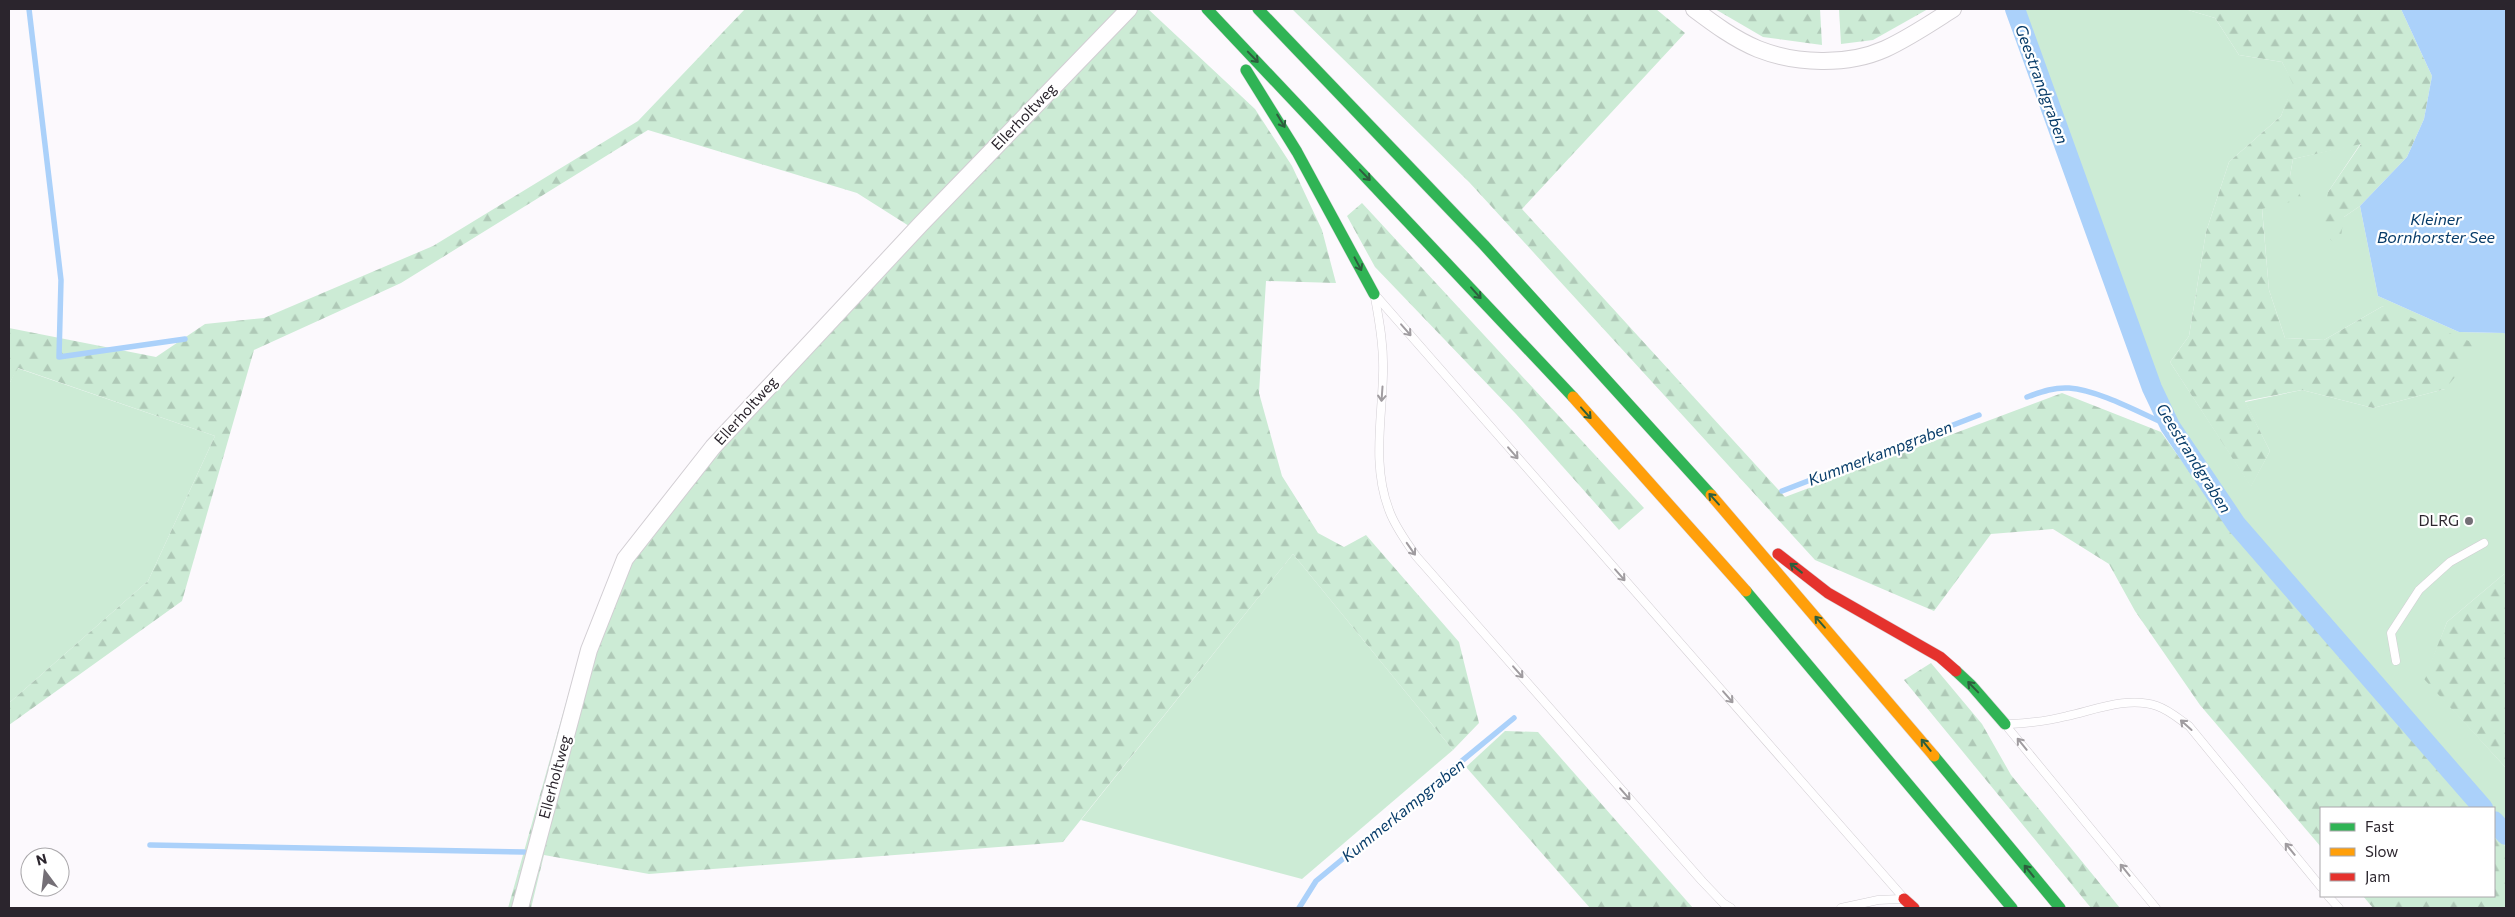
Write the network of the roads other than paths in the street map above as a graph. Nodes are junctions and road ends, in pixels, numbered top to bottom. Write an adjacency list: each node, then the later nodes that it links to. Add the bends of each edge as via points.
1 (1129, 9): 14 (street, Ellerholtweg, via 726,432 625,559 589,650)
2 (1206, 9): 6 (highway, one-way to 6, via 1273,108); 18 (highway, one-way to 18, via 1459,274 1699,537 1884,751)
3 (1258, 9): 7 (highway, one-way to 3, via 1485,246)
4 (1694, 9): 5 (street, via 1725,32 1758,49 1784,56 1833,61 1883,50)
5 (1954, 9)
6 (1374, 294): 13 (lane, one-way to 13); 15 (lane, one-way to 15, via 1383,347 1379,438 1381,483 1389,511 1401,535 1702,881)
7 (1727, 514): 10 (highway, one-way to 7, via 1972,686 1940,657 1828,593); 19 (highway, one-way to 7, via 1912,728)
8 (2484, 543): 9 (lane, via 2450,562 2419,590 2392,633)
9 (2396, 661)
10 (2005, 724): 11 (lane, one-way to 10, via 2189,726 2174,714 2141,703 2118,704 2036,722); 20 (lane, one-way to 10)
11 (2320, 886)
12 (2329, 897): 21 (lane)
13 (1904, 898): 16 (lane); 17 (highway)
14 (520, 908)
15 (1732, 908)
16 (1841, 908)
17 (1914, 908)
18 (2012, 908)
19 (2060, 908)
20 (2156, 908)
21 (2339, 908)

